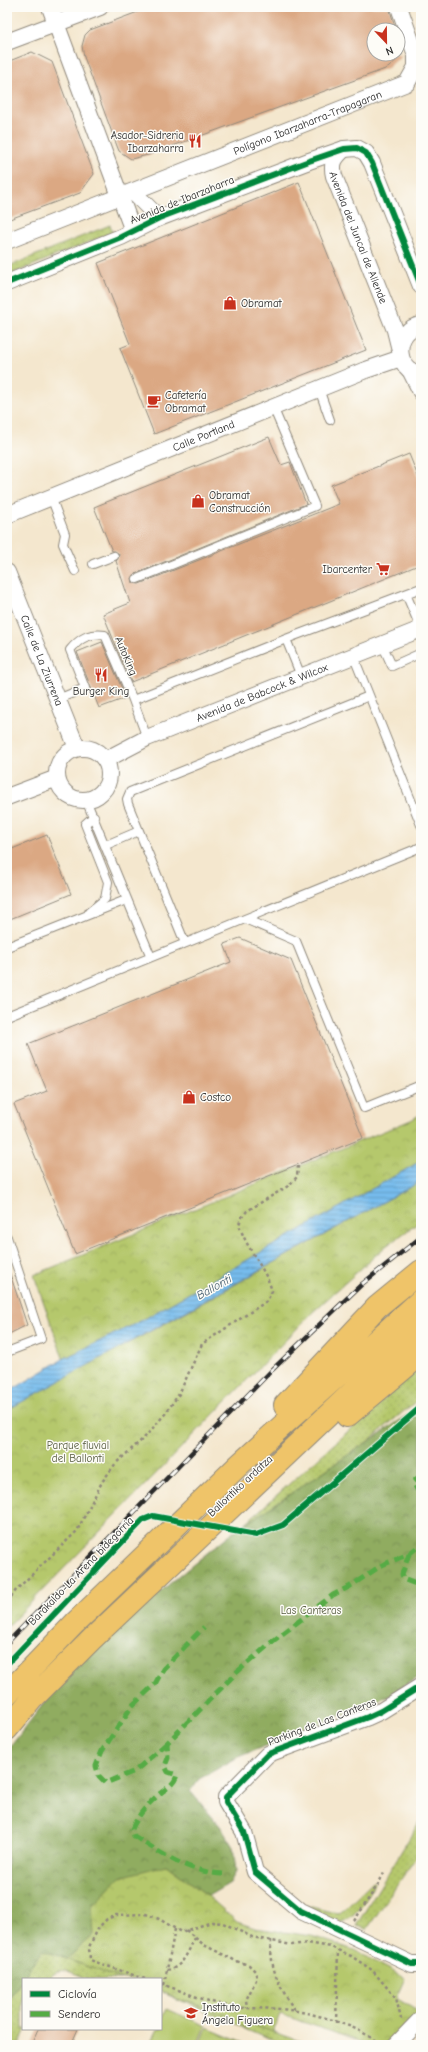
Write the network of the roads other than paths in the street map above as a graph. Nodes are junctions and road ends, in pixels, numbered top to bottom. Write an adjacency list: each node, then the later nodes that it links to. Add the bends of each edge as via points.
1 (50, 7): 4 (street)
2 (100, 7): 4 (street)
3 (399, 7): 7 (street, Polígono Ibarzaharra-Trapagaran, via 416,56 416,67 407,83)
4 (56, 24): 5 (street); 7 (street)
5 (7, 42)
6 (344, 149): 8 (street, Avenida de Ibarzaharra); 12 (street, via 356,148 366,153 372,163); 14 (street, Avenida del Juncal de Allende, via 335,157 331,166)
7 (127, 194): 8 (street); 9 (street); 10 (street)
8 (159, 218): 9 (street, Avenida de Ibarzaharra)
9 (133, 231): 11 (street, Avenida de Ibarzaharra)
10 (7, 241)
11 (7, 283)
12 (421, 286)
13 (421, 325): 14 (street, via 409,329 404,335)
14 (408, 363): 15 (street, Calle Portland); 16 (street, Avenida del Juncal de Allende)
15 (318, 389): 17 (street, Calle Portland); 18 (lane)
16 (421, 392)
17 (273, 407): 19 (street, Calle Portland); 25 (lane, via 315,506)
18 (330, 420)
19 (51, 497): 20 (street, Calle Portland); 23 (lane, via 66,534 63,544)
20 (7, 515)
21 (114, 556): 22 (lane)
22 (93, 564)
23 (75, 571)
24 (7, 572): 35 (street, Calle de La Ziurrena)
25 (137, 579)
26 (421, 588): 27 (lane)
27 (406, 594): 28 (lane); 29 (lane)
28 (421, 629): 30 (street, Avenida de Babcock & Wilcox)
29 (286, 639): 33 (lane); 36 (lane)
30 (382, 644): 31 (lane, via 392,666); 32 (street, Avenida de Babcock & Wilcox)
31 (421, 653)
32 (353, 655): 33 (street, Avenida de Babcock & Wilcox); 34 (lane)
33 (301, 676): 37 (street, Avenida de Babcock & Wilcox)
34 (369, 696): 44 (lane); 45 (lane, via 130,792 128,804)
35 (58, 699): 36 (lane, AutoKing, via 85,688 70,650 77,642 95,634 105,635); 38 (street, Calle de La Ziurrena)
36 (133, 700): 37 (lane)
37 (147, 738): 39 (street, Avenida de Babcock & Wilcox)
38 (77, 748): 39 (street, via 93,750); 40 (street, via 70,751 59,763)
39 (105, 760): 42 (street, via 109,774 105,789)
40 (57, 778): 41 (street); 42 (street, via 67,795)
41 (7, 797)
42 (86, 800): 43 (lane)
43 (94, 816): 46 (lane); 49 (lane, via 85,824 108,882 105,899)
44 (421, 825)
45 (139, 831): 46 (lane); 51 (lane)
46 (106, 845): 48 (lane)
47 (421, 848): 50 (lane)
48 (126, 900): 49 (lane); 53 (lane)
49 (84, 916): 52 (lane)
50 (245, 919): 51 (lane); 55 (lane, via 296,941 364,1108)
51 (185, 943): 53 (lane)
52 (7, 947)
53 (151, 957): 54 (lane)
54 (7, 1016)
55 (421, 1085)
56 (7, 1237): 60 (lane, via 41,1339)
57 (421, 1271): 62 (main road, via 377,1307 249,1443)
58 (421, 1300): 62 (main road, Ballontiko ardatza)
59 (421, 1327): 63 (main road, Ballontiko ardatza)
60 (7, 1352)
61 (421, 1354): 63 (main road, via 313,1446)
62 (239, 1465): 65 (main road, Ballontiko ardatza, via 75,1623)
63 (247, 1494): 66 (main road, Ballontiko ardatza, via 92,1639 32,1699)
64 (421, 1686): 67 (street, Parking de Las Canteras, via 368,1717 268,1754 226,1797 226,1802 244,1832 255,1872 302,1911 412,1964)
65 (7, 1694)
66 (7, 1729)
67 (421, 1964)
68 (421, 2019): 69 (street)
69 (396, 2045)

